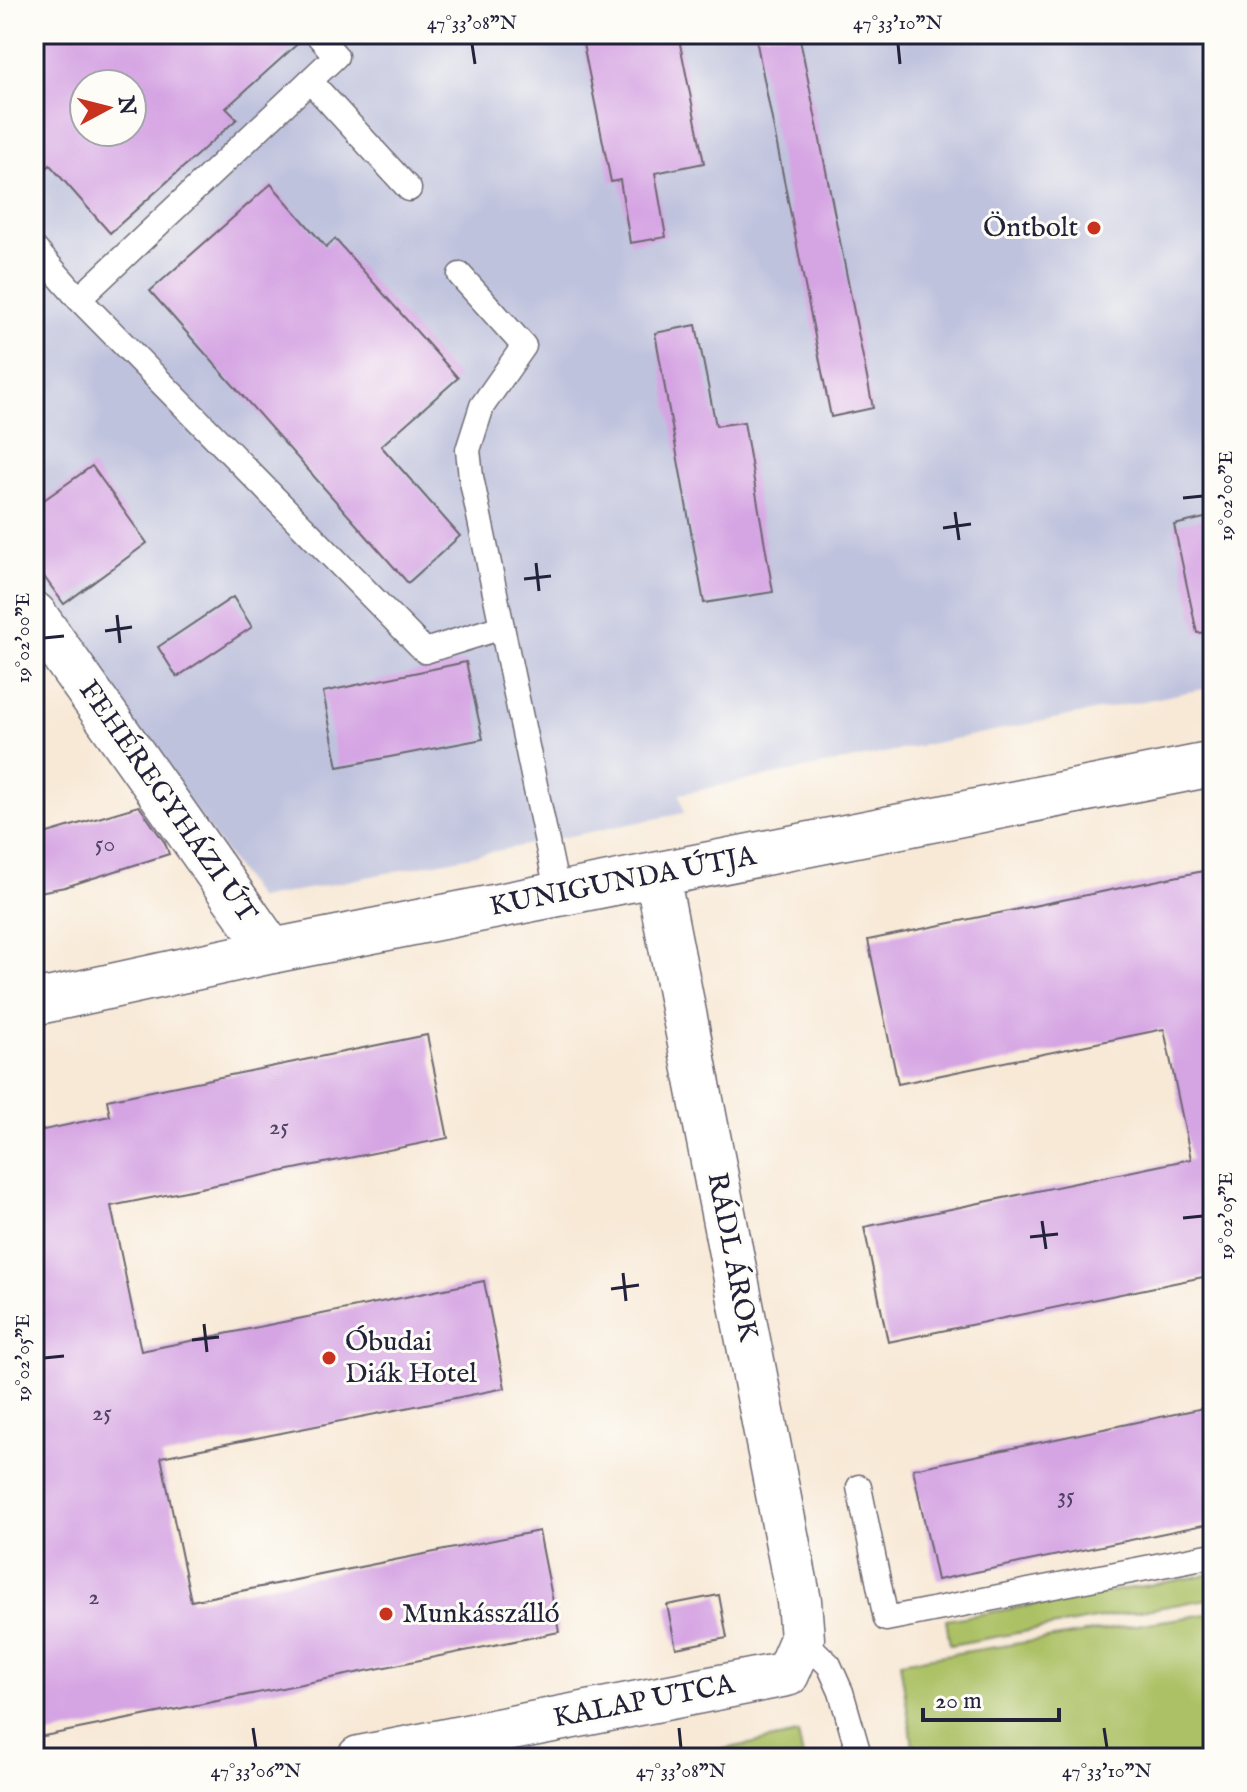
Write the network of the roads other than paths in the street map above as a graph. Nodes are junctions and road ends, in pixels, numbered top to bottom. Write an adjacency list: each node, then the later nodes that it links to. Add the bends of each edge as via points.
1 (317, 34): 2 (lane, via 336,56)
2 (310, 81): 3 (lane); 6 (lane)
3 (409, 189)
4 (34, 248): 6 (lane)
5 (460, 275): 8 (lane, via 524,346 482,406 468,450)
6 (79, 299): 8 (lane, via 425,651)
7 (34, 614): 12 (street, FEHÉREGYHÁZI ÚT)
8 (502, 627): 11 (lane)
9 (1213, 764): 10 (street, KUNIGUNDA ÚTJA)
10 (657, 875): 11 (street, KUNIGUNDA ÚTJA); 16 (street, RÁDL ÁROK, via 799,1601)
11 (558, 895): 12 (street, KUNIGUNDA ÚTJA)
12 (272, 951): 13 (street, KUNIGUNDA ÚTJA)
13 (34, 1003)
14 (859, 1487): 15 (lane, via 886,1619)
15 (1213, 1555)
16 (794, 1657): 17 (street, KALAP UTCA); 18 (lane, via 829,1665)
17 (359, 1758)
18 (860, 1758)

